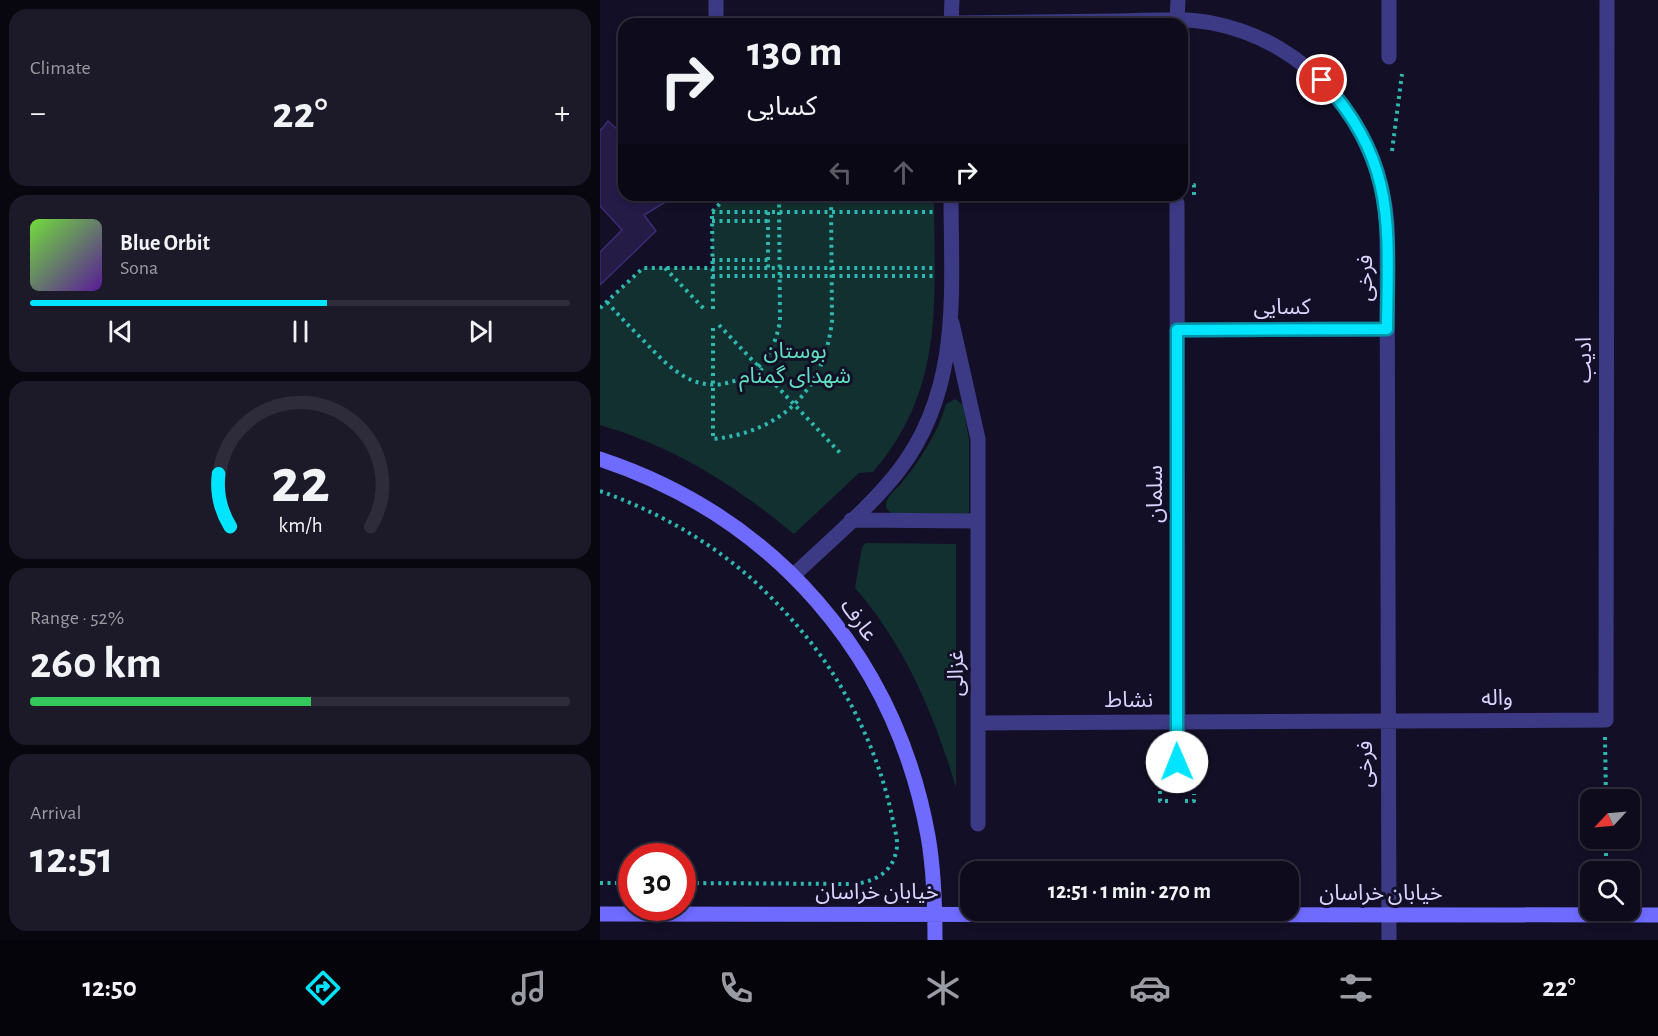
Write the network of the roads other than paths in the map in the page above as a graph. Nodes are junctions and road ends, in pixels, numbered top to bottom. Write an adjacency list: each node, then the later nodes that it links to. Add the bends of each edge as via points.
1 (716, 0): 6 (street)
2 (951, 0): 7 (street)
3 (1178, 0): 8 (street)
4 (1389, 0): 10 (street)
5 (1607, 0): 20 (street, ادیب)
6 (716, 18)
7 (951, 18)
8 (1178, 18)
9 (1188, 21): 14 (street, فرخی, via 1236,29 1283,50 1322,80 1352,116 1373,158 1386,203)
10 (1389, 57)
11 (951, 201): 13 (street, غزالی)
12 (1177, 203): 15 (street, سلمان)
13 (951, 323): 17 (street, غزالی, via 942,384 926,427 900,469); 18 (street, غزالی, via 978,439)
14 (1387, 329): 15 (street, کسایی); 21 (street, فرخی)
15 (1177, 330): 22 (street, سلمان)
16 (600, 459): 19 (street, عارف, via 635,471 708,508)
17 (851, 520): 18 (street); 19 (street, غزالی)
18 (978, 521): 23 (street, غزالی)
19 (793, 576): 27 (street, عارف, via 854,648 893,720 922,807)
20 (1606, 720): 21 (street, واله)
21 (1388, 721): 22 (street, نشاط); 28 (street, فرخی)
22 (1177, 722): 23 (street, نشاط); 24 (street, سلمان)
23 (978, 723): 25 (street, غزالی)
24 (1178, 785)
25 (978, 824)
26 (600, 914): 27 (street, خیابان خراسان)
27 (935, 915): 28 (street, خیابان خراسان); 30 (street, عارف)
28 (1389, 915): 29 (street, خیابان خراسان); 31 (street, فرخی)
29 (1658, 915)
30 (935, 940)
31 (1389, 940)

